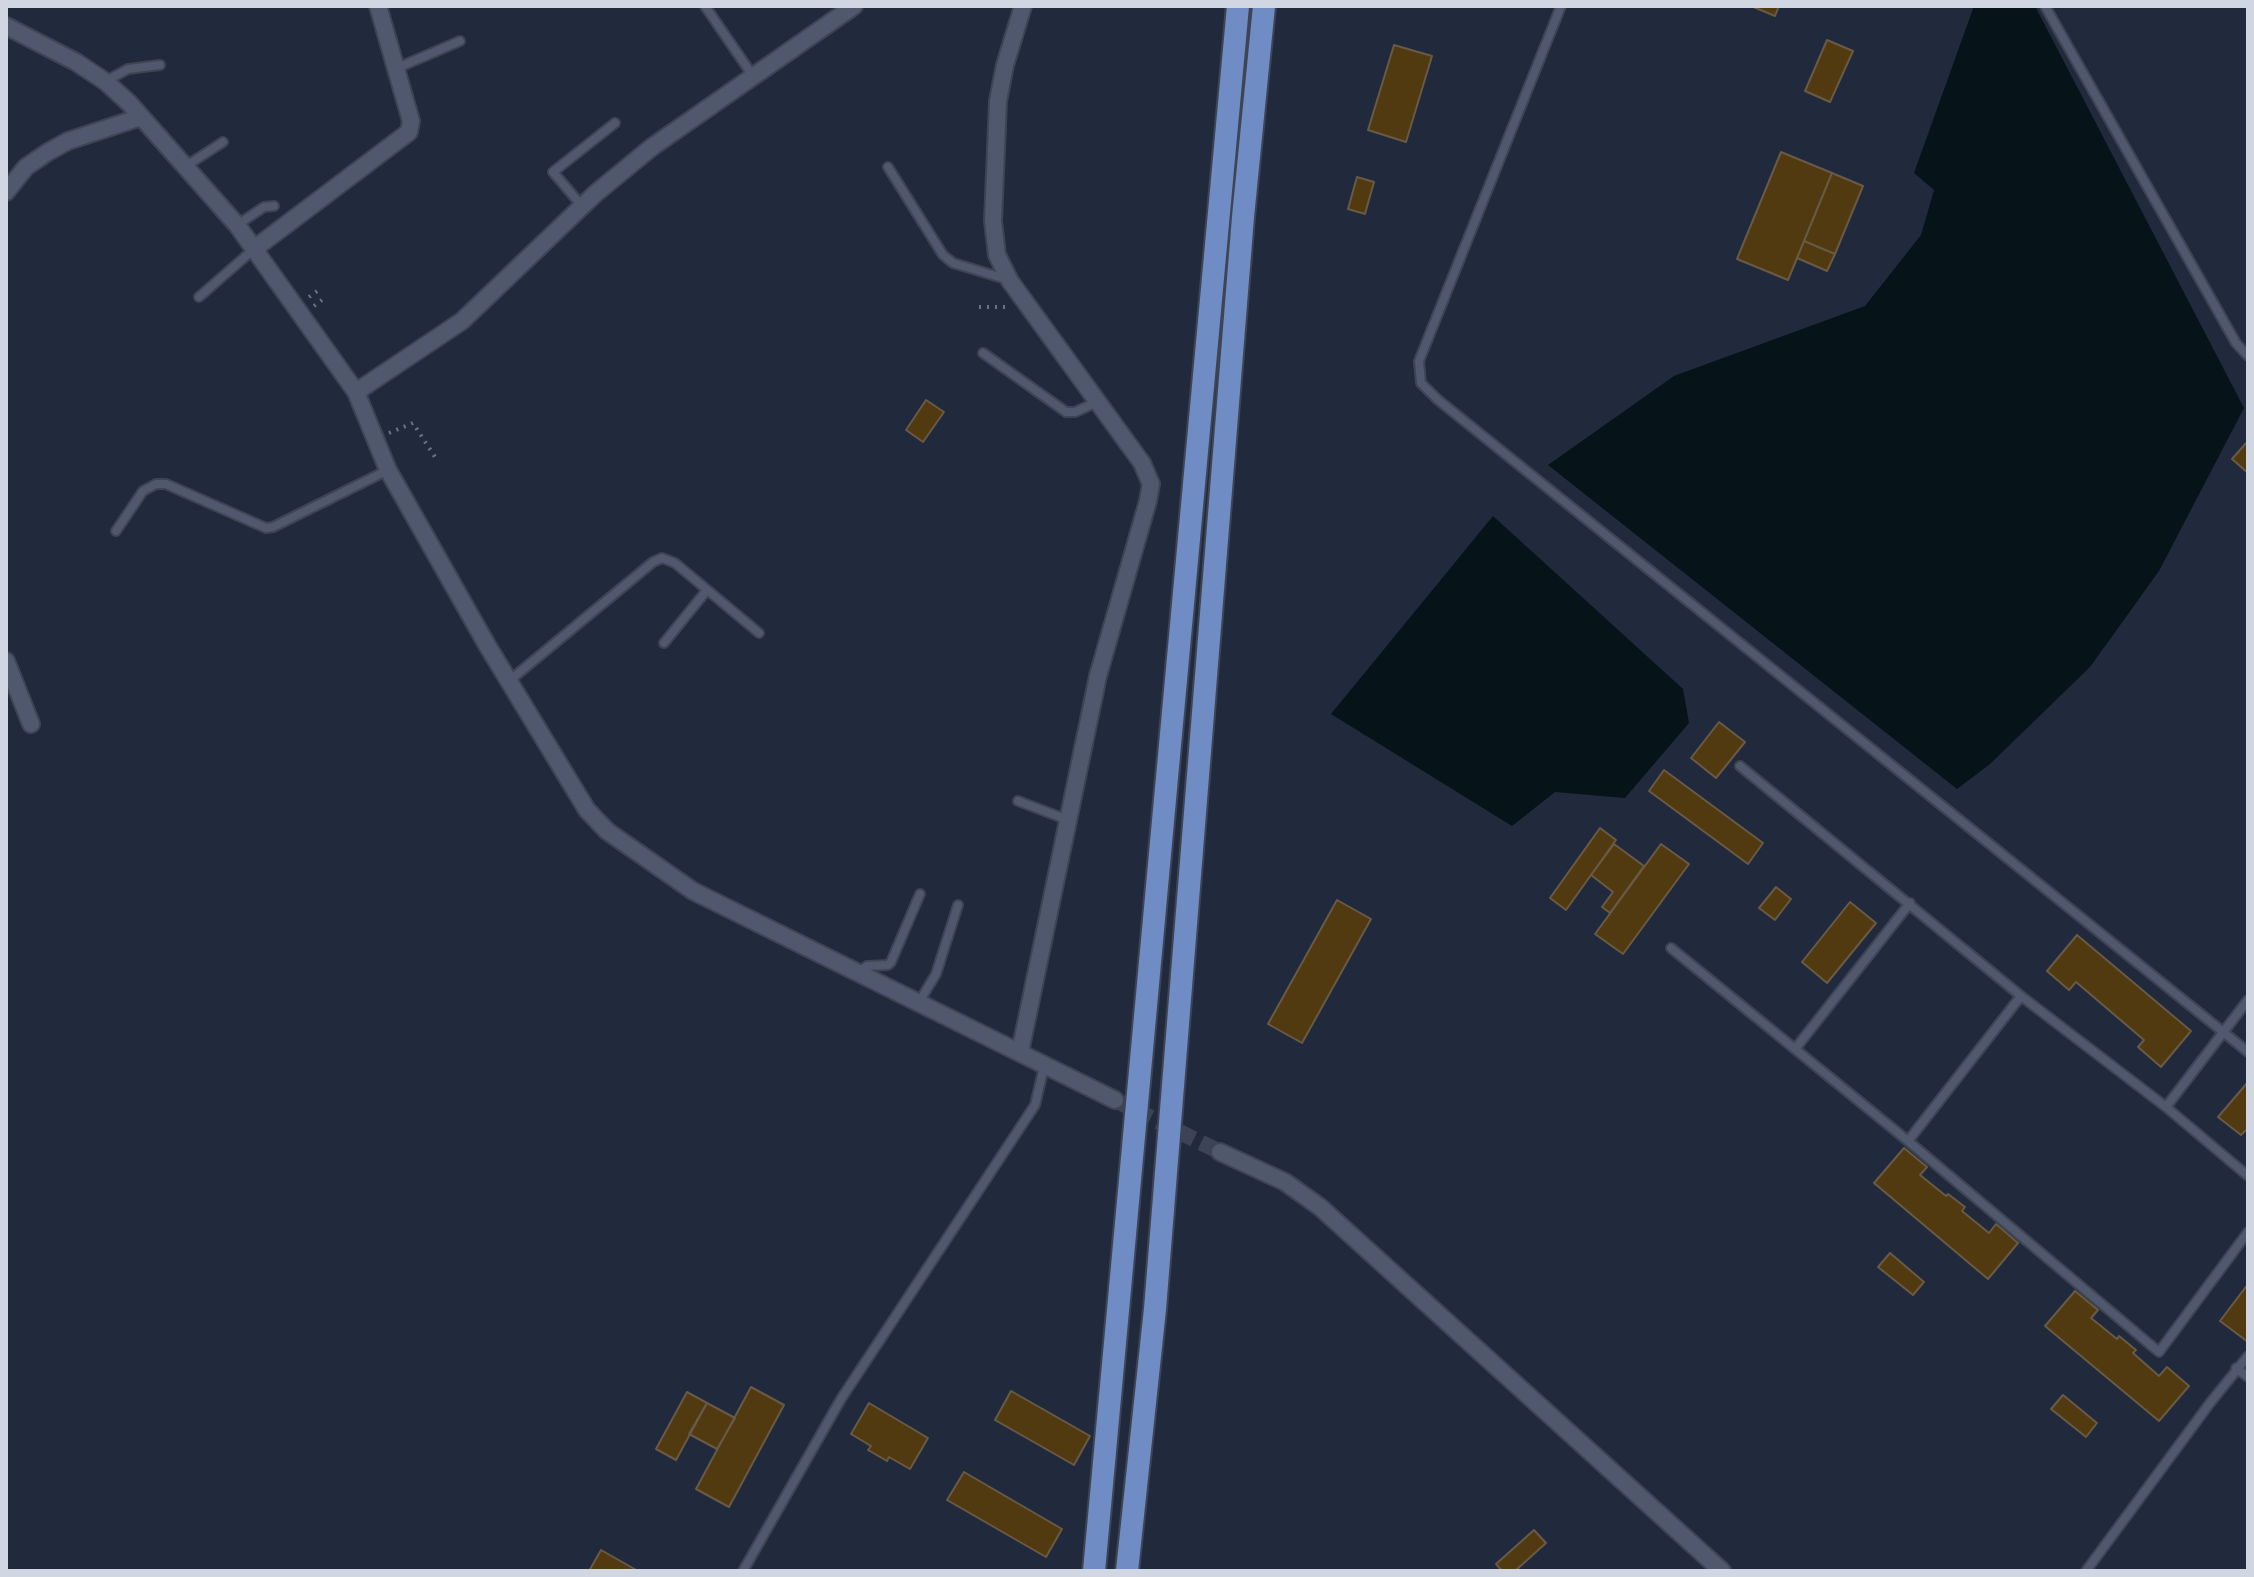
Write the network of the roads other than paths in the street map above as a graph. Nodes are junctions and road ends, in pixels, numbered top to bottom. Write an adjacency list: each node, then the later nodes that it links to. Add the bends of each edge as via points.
1 (378, 6): 13 (street)
2 (705, 6): 14 (lane)
3 (854, 6): 9 (street)
4 (1023, 6): 26 (street, via 1005,65 995,139 994,232 997,255)
5 (1238, 6): 66 (highway)
6 (1264, 6): 67 (highway, via 1155,1309)
7 (1561, 6): 51 (lane, via 1419,361 1421,383)
8 (2045, 6): 29 (lane)
9 (834, 12): 14 (street)
10 (6, 26): 15 (street)
11 (460, 41): 13 (lane)
12 (160, 65): 15 (lane, via 128,69)
13 (396, 68): 25 (street, via 411,121 409,132)
14 (753, 76): 23 (street, via 652,147)
15 (106, 82): 16 (street)
16 (141, 117): 19 (street); 21 (street, via 48,152 26,167)
17 (615, 123): 23 (lane, via 553,172)
18 (223, 142): 19 (lane)
19 (185, 166): 24 (street)
20 (888, 167): 26 (lane, via 943,255)
21 (6, 192)
22 (274, 206): 24 (lane)
23 (582, 206): 30 (street, via 462,321)
24 (237, 225): 25 (street)
25 (254, 249): 27 (lane); 30 (street)
26 (1010, 281): 31 (street)
27 (199, 297)
28 (983, 353): 31 (lane, via 1066,412)
29 (2248, 356)
30 (356, 392): 32 (street)
31 (1097, 402): 42 (street, via 1142,463 1151,484 1098,676)
32 (388, 470): 33 (lane, via 266,528 156,484 143,491); 38 (street)
33 (116, 531)
34 (707, 590): 35 (lane); 36 (lane); 38 (lane, via 675,563 662,558 653,562)
35 (759, 633)
36 (664, 643)
37 (6, 661): 39 (street)
38 (509, 681): 47 (street, via 587,810 607,831 693,891)
39 (31, 724)
40 (1740, 766): 44 (lane)
41 (1018, 801): 42 (lane)
42 (1068, 820): 53 (street)
43 (920, 894): 47 (lane, via 891,962)
44 (1910, 903): 48 (lane); 52 (lane)
45 (958, 905): 50 (lane, via 936,974)
46 (1671, 948): 52 (lane)
47 (859, 972): 50 (street)
48 (2021, 996): 57 (lane); 58 (lane)
49 (2248, 1000): 51 (lane)
50 (919, 1002): 53 (street)
51 (2223, 1033): 54 (lane); 57 (lane)
52 (1795, 1049): 58 (lane)
53 (1020, 1052): 55 (street)
54 (2248, 1052)
55 (1044, 1067): 56 (street); 65 (lane, via 1035,1105 841,1399)
56 (1115, 1100)
57 (2166, 1107): 60 (lane)
58 (1908, 1141): 61 (lane, via 2159,1352)
59 (1220, 1152): 68 (street, via 1285,1182 1320,1207)
60 (2248, 1176)
61 (2248, 1232)
62 (2248, 1356): 63 (lane)
63 (2236, 1368): 64 (lane); 69 (lane)
64 (2248, 1377)
65 (743, 1571)
66 (1094, 1571)
67 (1127, 1571)
68 (1722, 1571)
69 (2086, 1571)

